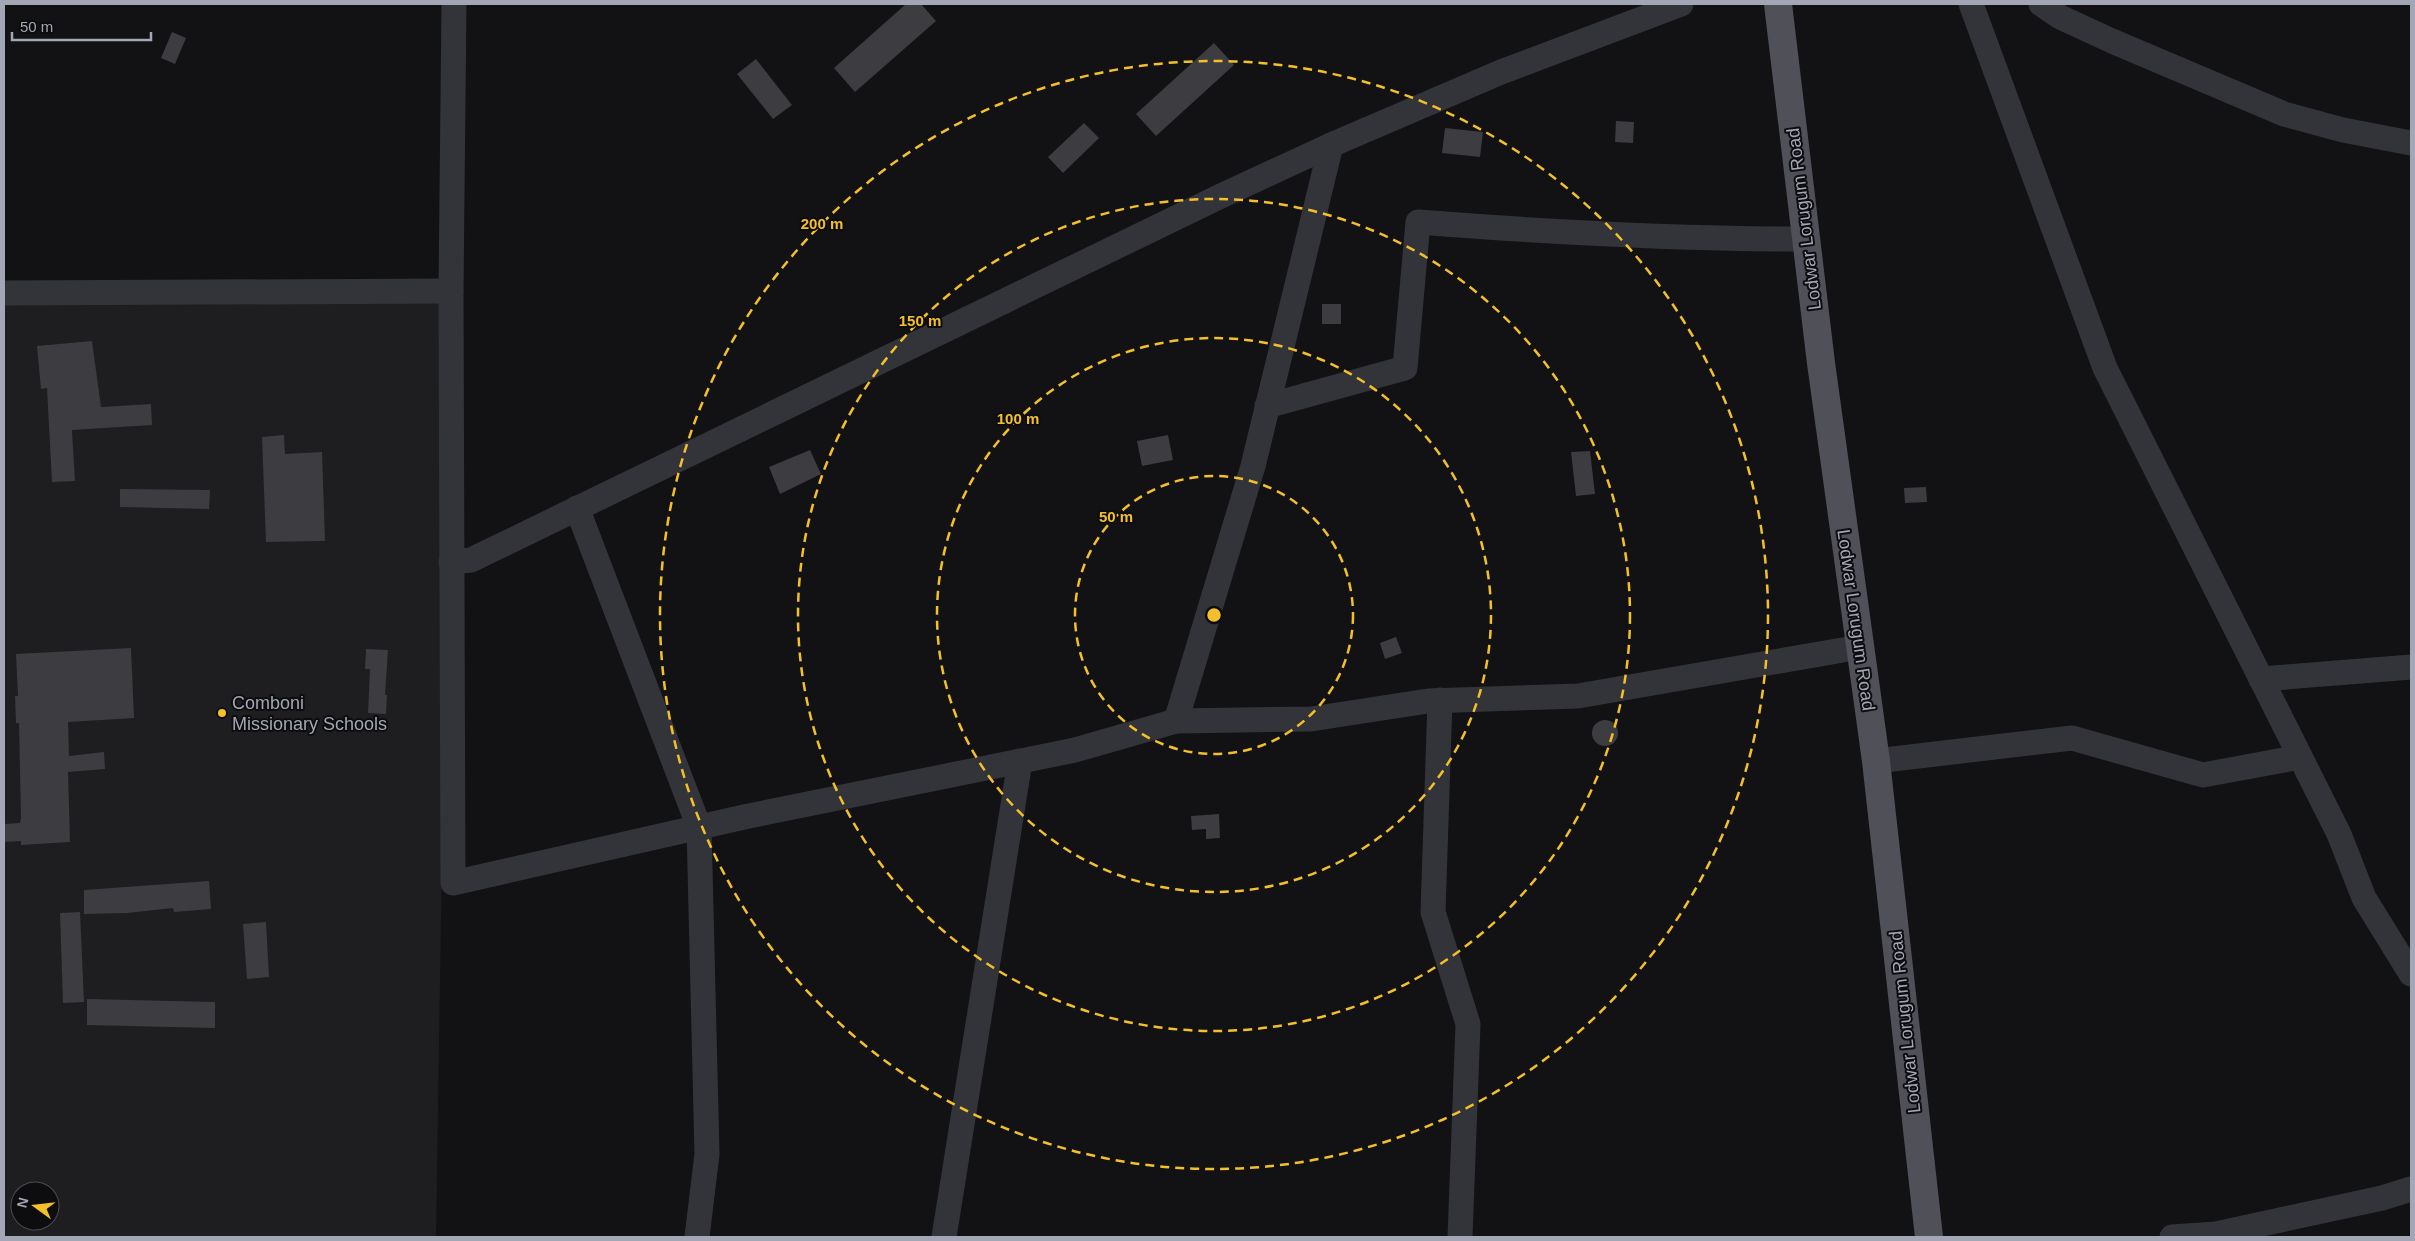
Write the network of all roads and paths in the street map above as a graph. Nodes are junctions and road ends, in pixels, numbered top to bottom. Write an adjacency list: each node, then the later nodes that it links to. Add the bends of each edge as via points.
1 (454, 4): 9 (street)
2 (1681, 4): 7 (street, via 1501,72)
3 (1778, 4): 8 (main road, Lodwar Lorugum Road)
4 (1971, 4): 16 (street, via 2105,368)
5 (2042, 4): 6 (street, via 2060,17 2112,42 2284,114)
6 (2411, 143)
7 (1331, 145): 11 (street); 12 (street)
8 (1806, 239): 11 (street, via 1693,239 1418,222 1405,368); 14 (main road, Lodwar Lorugum Road)
9 (451, 291): 10 (street); 13 (street)
10 (4, 293)
11 (1267, 406): 18 (street, via 1253,466)
12 (577, 508): 13 (street, via 471,560); 22 (street)
13 (451, 562): 22 (street, via 453,883)
14 (1860, 647): 17 (street, via 1578,696); 21 (main road, Lodwar Lorugum Road)
15 (2411, 667): 16 (street)
16 (2261, 679): 19 (street)
17 (1440, 700): 18 (street, via 1311,719); 27 (street, via 1433,912 1468,1024)
18 (1176, 720): 20 (street, via 1075,750)
19 (2300, 757): 21 (street, via 2203,775 2072,738); 23 (street, via 2339,834 2364,898)
20 (1020, 761): 22 (street); 26 (street)
21 (1876, 761): 28 (main road, Lodwar Lorugum Road)
22 (699, 827): 25 (street, via 706,1154)
23 (2411, 974)
24 (2411, 1189): 29 (street, via 2216,1234)
25 (697, 1237)
26 (944, 1237)
27 (1460, 1237)
28 (1930, 1237)
29 (2172, 1237)

